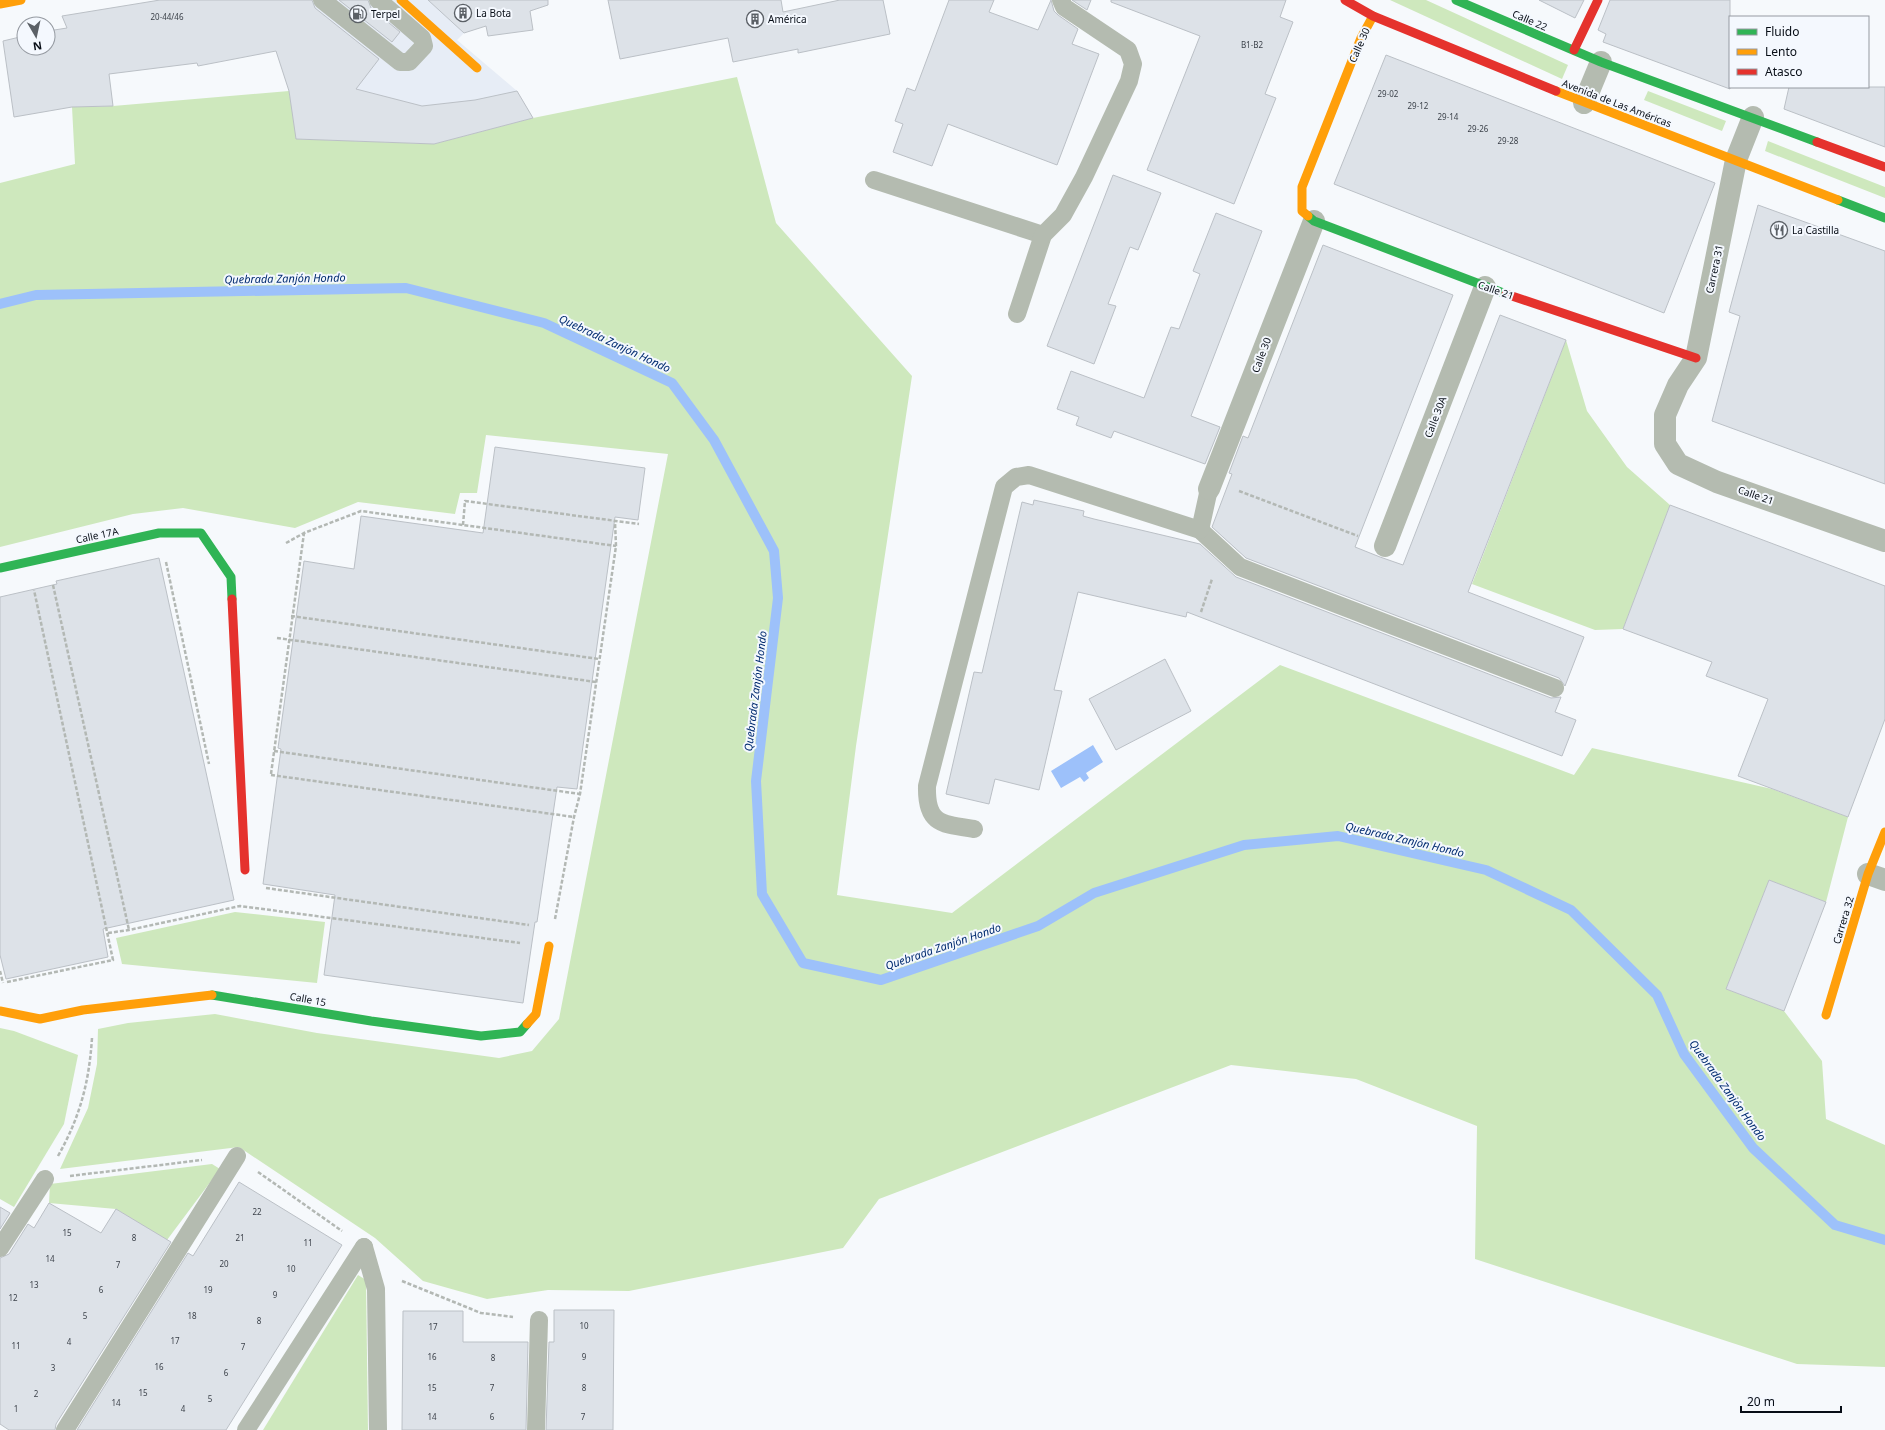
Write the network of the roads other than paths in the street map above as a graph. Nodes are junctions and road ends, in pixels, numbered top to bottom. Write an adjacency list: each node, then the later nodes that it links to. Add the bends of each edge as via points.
1 (21, 0): 9 (street)
2 (322, 0): 3 (lane, via 400,62 409,62 424,46 422,38)
3 (378, 0)
4 (401, 0): 13 (street)
5 (1061, 0): 21 (lane, via 1064,7 1128,50 1133,64 1129,81 1081,183 1063,215)
6 (1345, 0): 10 (street, Avenida de Las Américas)
7 (1456, 0): 11 (street, Calle 22)
8 (1598, 0): 11 (street)
9 (0, 4)
10 (1373, 16): 14 (street, Avenida de Las Américas); 19 (street, Calle 30, via 1361,38 1302,187)
11 (1574, 50): 12 (street)
12 (1602, 62): 14 (street); 15 (street)
13 (477, 68)
14 (1584, 103): 16 (street, Avenida de Las Américas)
15 (1753, 117): 16 (street, Carrera 31); 17 (street)
16 (1736, 160): 20 (street, Avenida de Las Américas); 24 (street, Carrera 31)
17 (1885, 167)
18 (874, 180): 21 (lane)
19 (1308, 216): 22 (street, Calle 21); 26 (street, Calle 30)
20 (1885, 218)
21 (1043, 235): 23 (lane)
22 (1485, 287): 24 (street, Calle 21); 29 (street, Calle 30A)
23 (1016, 314)
24 (1696, 358): 25 (street, Carrera 31, via 1678,385)
25 (1665, 415): 28 (street, Calle 21, via 1665,444 1678,464 1718,482)
26 (1210, 485): 27 (lane)
27 (1200, 530): 31 (lane, via 1240,567); 32 (lane, via 1029,475 1016,477 1004,487 927,786 929,812 937,820 947,825)
28 (1885, 541)
29 (1385, 546)
30 (0, 568): 34 (street, Calle 17A, via 160,533 200,533 231,577)
31 (1555, 688)
32 (974, 829)
33 (1885, 832): 35 (street, Carrera 32)
34 (245, 870)
35 (1877, 877): 38 (street, Carrera 32)
36 (549, 946): 37 (street, Calle 15, via 536,1014 520,1032 481,1036 208,994 83,1010 40,1019)
37 (0, 1011)
38 (1826, 1015)
39 (237, 1156): 43 (lane)
40 (45, 1180): 41 (lane)
41 (0, 1248)
42 (539, 1320): 46 (lane)
43 (65, 1430)
44 (246, 1430): 45 (lane, via 364,1247 376,1289)
45 (378, 1430)
46 (536, 1430)

